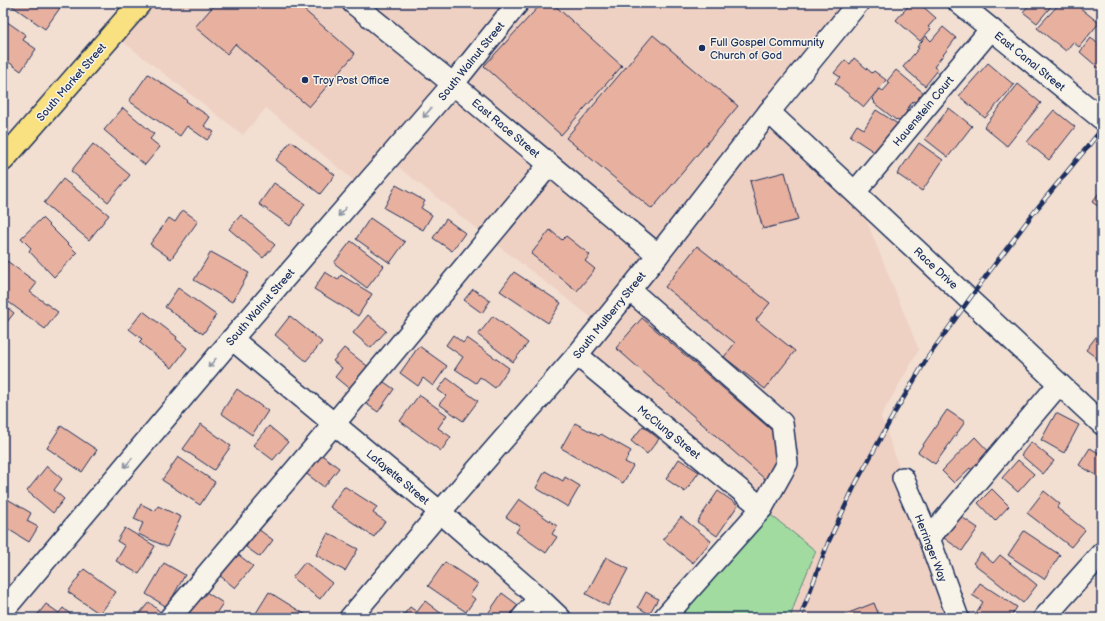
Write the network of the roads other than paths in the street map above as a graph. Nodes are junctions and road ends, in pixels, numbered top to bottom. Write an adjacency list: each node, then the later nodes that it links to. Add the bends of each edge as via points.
1 (140, 3): 10 (main road, South Market Street)
2 (353, 3): 7 (street, East Race Street)
3 (518, 3): 7 (street, South Walnut Street)
4 (858, 3): 8 (street, South Mulberry Street)
5 (959, 3): 6 (street, East Canal Street)
6 (991, 29): 9 (street, East Canal Street); 12 (street, Hauenstein Court)
7 (453, 84): 11 (street, East Race Street); 15 (street, South Walnut Street, one-way to 15)
8 (769, 112): 12 (street, Race Drive); 13 (street, South Mulberry Street)
9 (1102, 119)
10 (4, 158)
11 (550, 165): 13 (street, East Race Street); 18 (street)
12 (855, 192): 17 (street, Race Drive)
13 (658, 255): 14 (street, South Mulberry Street)
14 (630, 290): 16 (street, South Mulberry Street); 21 (street, via 782,423 786,463)
15 (232, 339): 18 (street, Lafayette Street); 26 (street, South Walnut Street, one-way to 26)
16 (576, 356): 21 (street, McClung Street); 22 (street, South Mulberry Street)
17 (1060, 384): 19 (street, Race Drive); 23 (street)
18 (334, 424): 22 (street, Lafayette Street); 27 (street)
19 (1102, 424)
20 (904, 478): 23 (street, Herringer Way)
21 (762, 508): 31 (street)
22 (440, 512): 25 (street, Lafayette Street); 28 (street, South Mulberry Street)
23 (929, 538): 32 (street, Herringer Way)
24 (1102, 553): 33 (street)
25 (539, 598): 29 (street); 30 (street, Lafayette Street)
26 (3, 611)
27 (170, 618)
28 (350, 618)
29 (522, 618)
30 (560, 618)
31 (664, 618)
32 (958, 618)
33 (1044, 618)

